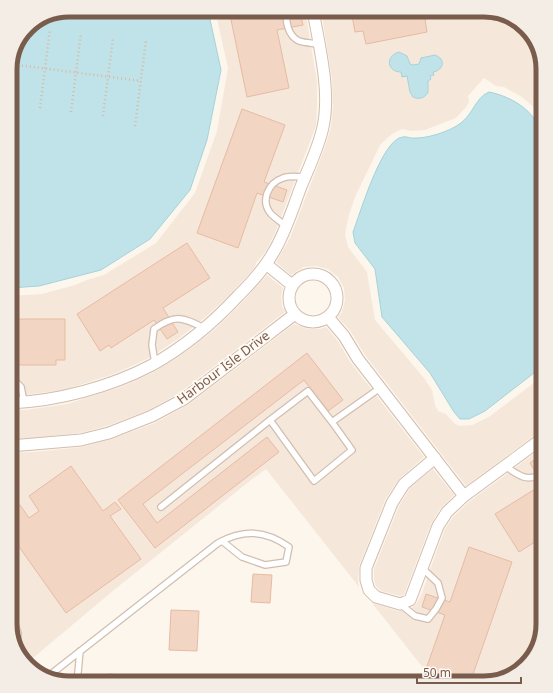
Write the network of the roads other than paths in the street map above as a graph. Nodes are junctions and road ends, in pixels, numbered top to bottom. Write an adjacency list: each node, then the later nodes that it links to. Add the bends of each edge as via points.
1 (286, 17): 3 (lane, via 289,32 298,40)
2 (314, 17): 3 (street)
3 (318, 44): 4 (street, via 324,80 324,126)
4 (305, 177): 5 (street); 5 (lane, via 284,177 273,182 267,192 265,202 270,213)
5 (286, 226): 6 (street)
6 (266, 264): 7 (street); 10 (street, via 232,304)
7 (292, 285): 8 (street, via 289,300); 9 (street, via 303,275 311,273 319,273 332,282 338,296 334,312)
8 (295, 314): 9 (street, via 307,322 322,321); 19 (street, Harbour Isle Drive, via 184,399 152,416 110,433 81,440)
9 (328, 317): 13 (street)
10 (204, 328): 11 (street); 11 (lane, via 187,320 165,321 154,329 152,345)
11 (155, 362): 15 (street, via 117,380 66,396)
12 (17, 383): 15 (lane, via 21,387)
13 (380, 388): 17 (lane); 20 (street)
14 (17, 402): 15 (street)
15 (24, 402)
16 (270, 420): 17 (lane, via 308,391); 17 (lane, via 314,480 352,450); 24 (lane)
17 (332, 422)
18 (536, 443): 21 (street)
19 (17, 445)
20 (435, 458): 23 (street); 27 (street, via 404,484 392,503 366,568 369,590 376,597)
21 (505, 466): 22 (lane, via 517,476 530,479); 23 (street)
22 (536, 477)
23 (464, 496): 26 (street, via 447,512 438,526)
24 (161, 507)
25 (222, 541): 25 (lane, via 242,557 265,565 286,562 289,547 267,535 248,533); 28 (lane)
26 (422, 568): 27 (street, via 410,600); 27 (lane, via 438,583 442,598 436,609 428,619 415,616)
27 (400, 604)
28 (80, 651): 29 (lane); 30 (lane)
29 (52, 673)
30 (78, 676)

